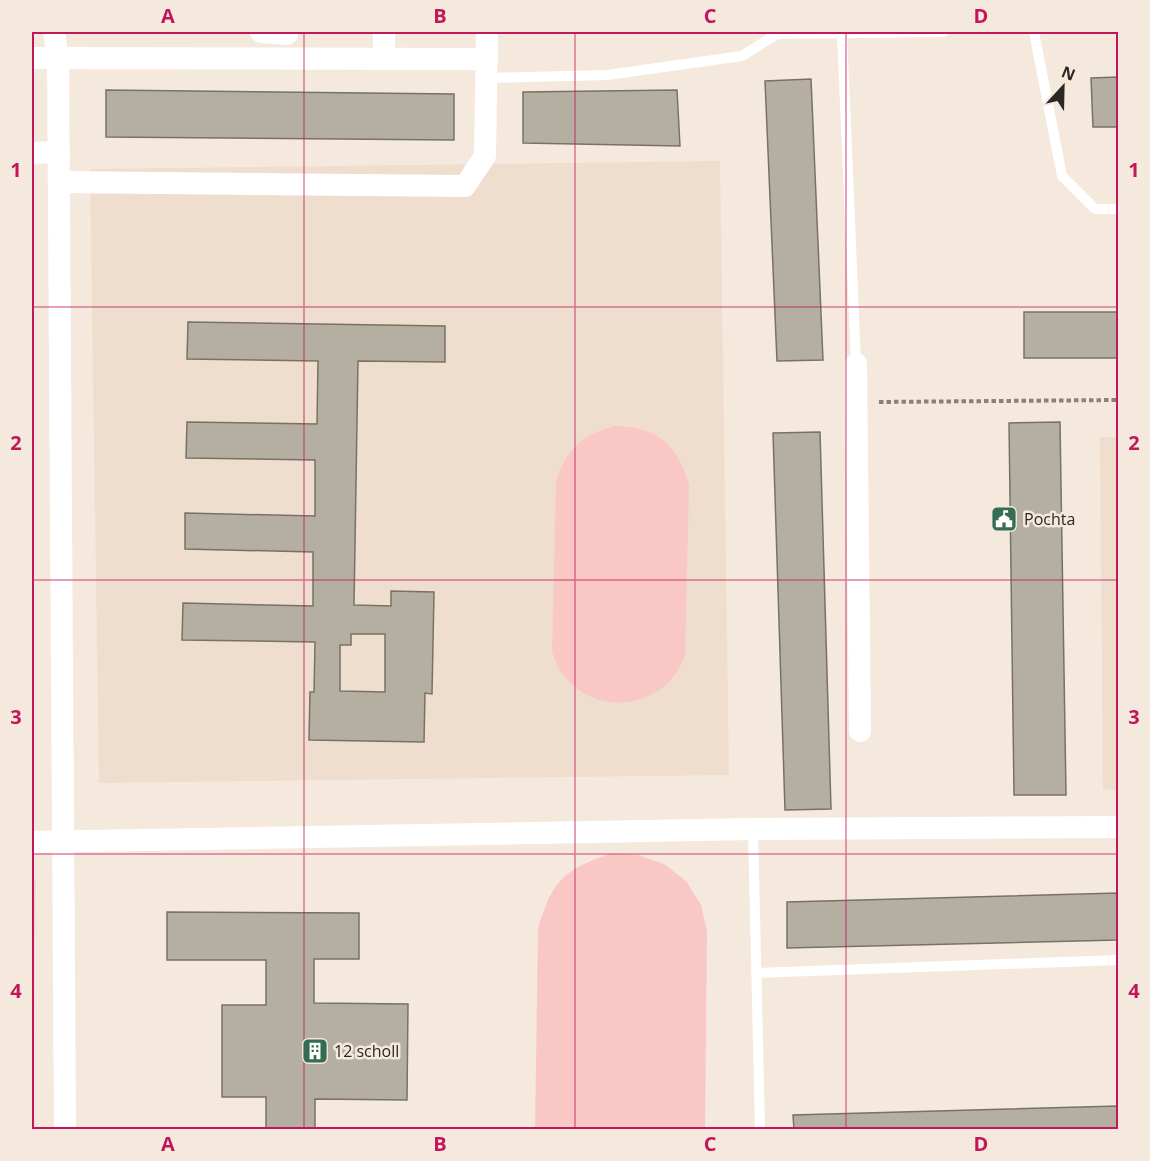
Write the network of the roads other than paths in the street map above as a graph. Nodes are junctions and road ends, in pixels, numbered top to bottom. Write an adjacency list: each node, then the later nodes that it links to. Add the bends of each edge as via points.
1 (54, 32): 10 (street)
2 (261, 32): 8 (street)
3 (384, 32): 11 (street)
4 (487, 32): 12 (street)
5 (944, 32): 7 (lane)
6 (1034, 32): 16 (lane, via 1062,176 1095,209)
7 (842, 33): 12 (lane, via 777,34 742,56 607,75); 17 (lane)
8 (287, 34)
9 (32, 58): 10 (street)
10 (58, 58): 11 (street); 13 (street)
11 (384, 58): 12 (street)
12 (487, 68): 15 (street, via 485,156 465,186)
13 (59, 152): 14 (street); 15 (street)
14 (32, 153)
15 (59, 182): 21 (street)
16 (1119, 209)
17 (856, 364): 18 (street)
18 (860, 731)
19 (1119, 827): 20 (street)
20 (753, 829): 21 (street); 24 (lane)
21 (64, 841): 22 (street); 25 (street)
22 (32, 842)
23 (1119, 960): 24 (lane)
24 (756, 973): 26 (lane)
25 (65, 1130)
26 (760, 1130)

